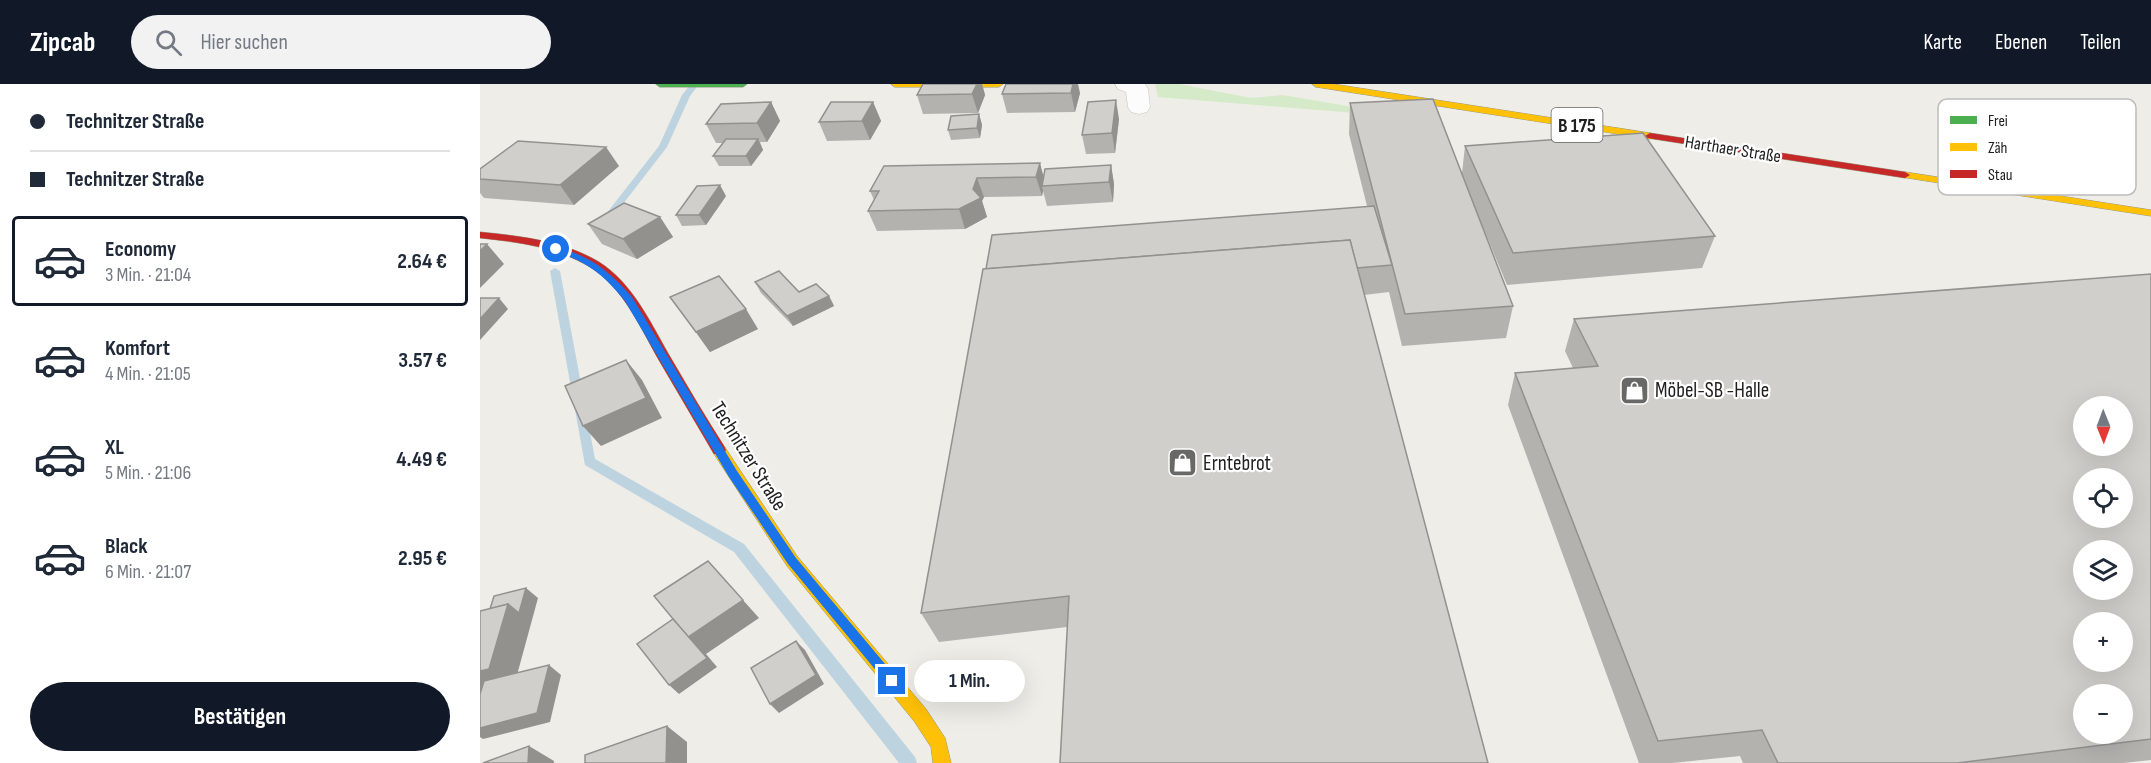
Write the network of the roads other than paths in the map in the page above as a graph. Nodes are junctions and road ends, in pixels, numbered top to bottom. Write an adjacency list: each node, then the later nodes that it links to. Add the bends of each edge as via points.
1 (660, 84): 7 (street)
2 (743, 84): 7 (street)
3 (895, 84): 4 (street)
4 (999, 84)
5 (1126, 84): 8 (street, via 1137,89)
6 (1316, 84): 9 (street, Harthaer Straße / B 175)
7 (684, 85)
8 (1139, 107)
9 (1938, 180)
10 (2034, 195): 11 (street, Harthaer Straße / B 175)
11 (2151, 213)
12 (480, 235): 13 (street, Technitzer Straße, via 536,243 577,256 608,275 629,299 733,474 792,561 920,715 939,744)
13 (942, 763)

